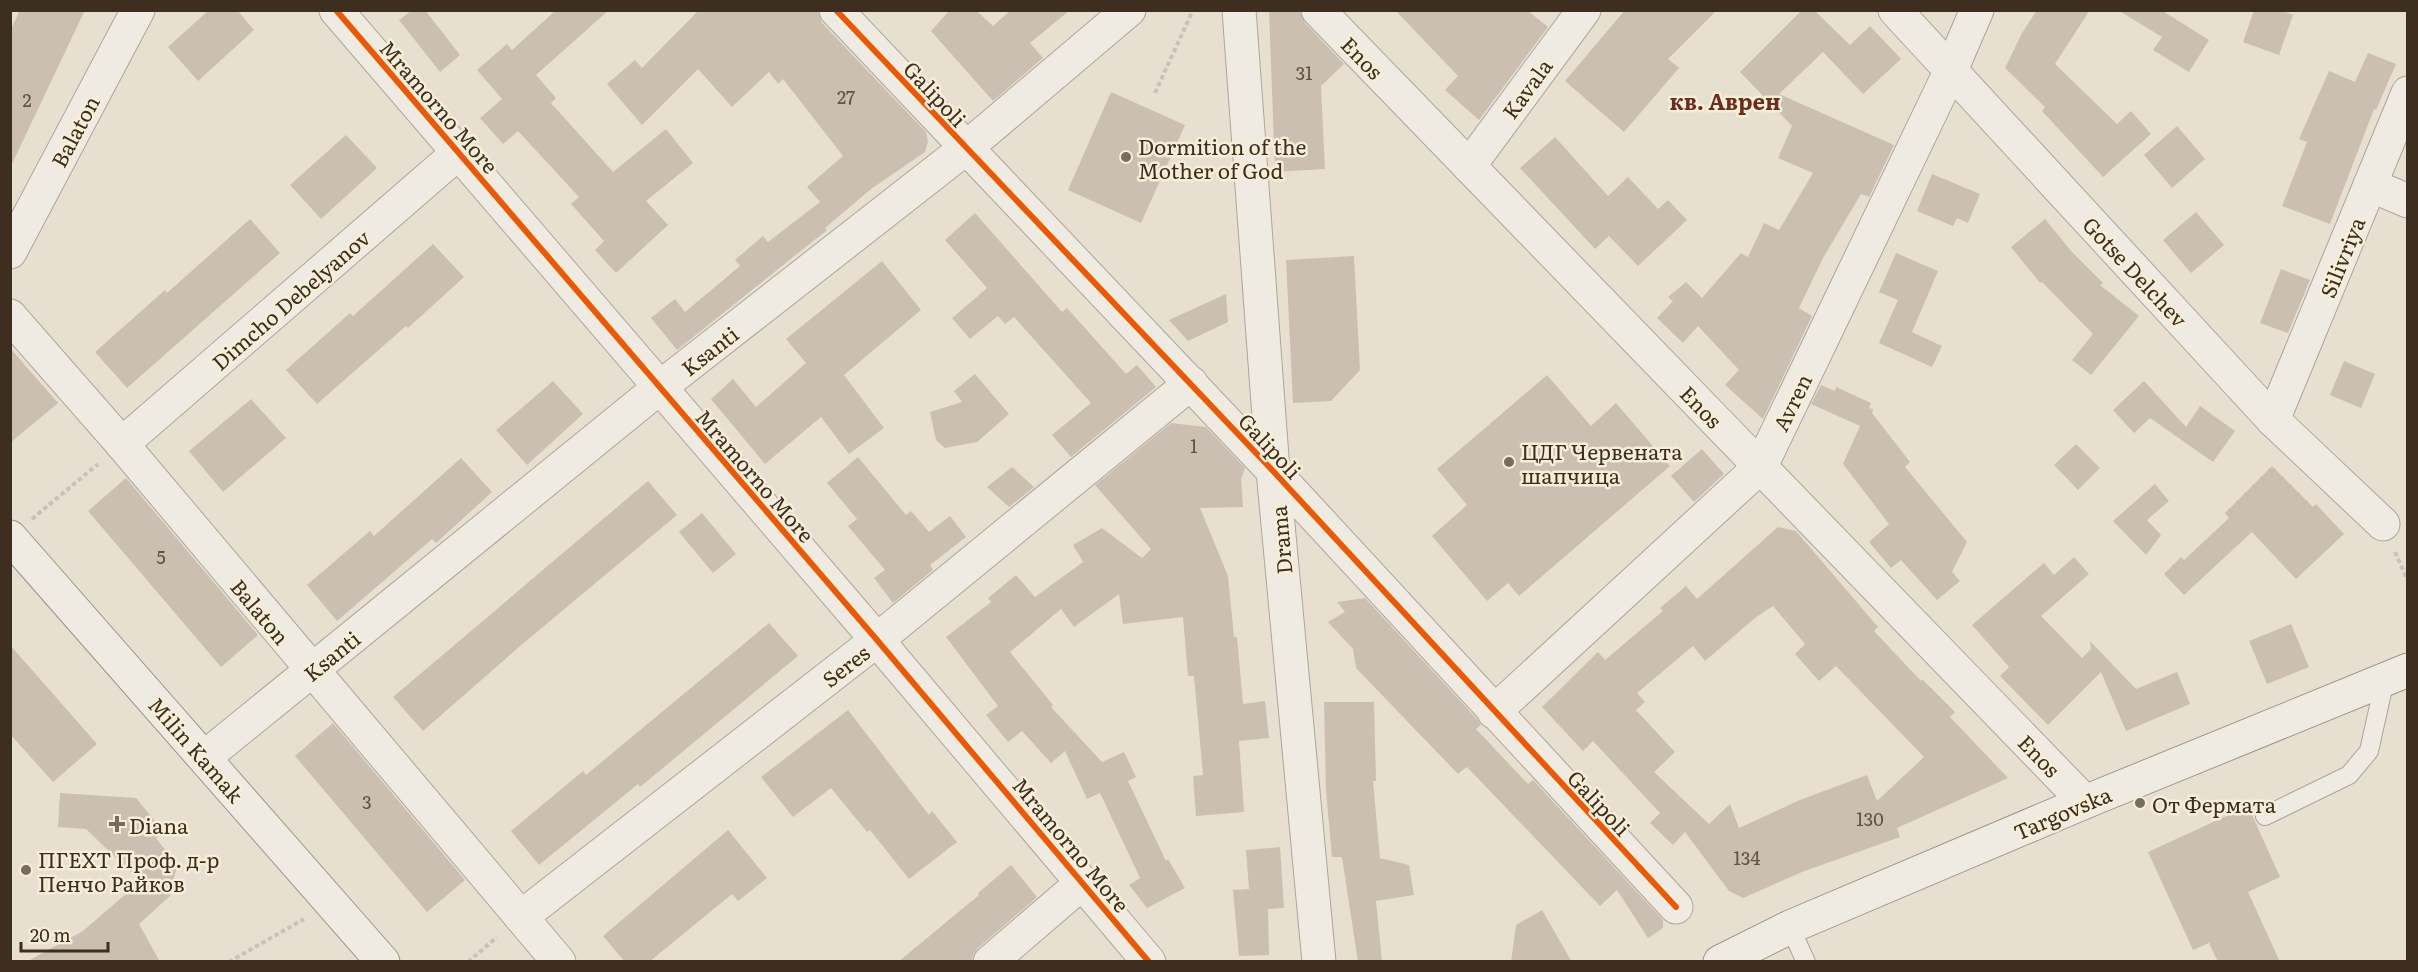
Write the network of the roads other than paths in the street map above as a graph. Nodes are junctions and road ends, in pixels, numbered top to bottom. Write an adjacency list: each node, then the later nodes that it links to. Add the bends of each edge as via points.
1 (138, 10): 17 (street, Balaton)
2 (336, 10): 13 (street, Mramorno More)
3 (836, 10): 12 (street, Galipoli)
4 (1129, 10): 12 (street, Ksanti)
5 (1239, 10): 24 (street, Drama)
6 (1318, 10): 14 (street, Enos)
7 (1584, 10): 14 (street, Kavala)
8 (1895, 10): 10 (street, Gotse Delchev)
9 (1977, 10): 10 (street, Avren)
10 (1951, 70): 21 (street, Gotse Delchev); 23 (street, Avren)
11 (2408, 93): 15 (street, Silivriya)
12 (966, 148): 19 (street, Galipoli); 20 (street, Ksanti)
13 (458, 153): 20 (street, Mramorno More); 22 (street, Dimcho Debelyanov)
14 (1469, 166): 23 (street, Enos)
15 (2370, 185): 16 (street); 21 (street, Silivriya)
16 (2408, 201)
17 (10, 252)
18 (10, 316): 22 (street, Balaton)
19 (1191, 383): 24 (street, Galipoli); 27 (street, Seres)
20 (659, 388): 27 (street, Mramorno More); 28 (street, Ksanti)
21 (2273, 420): 25 (street, Gotse Delchev)
22 (122, 444): 28 (street, Balaton)
23 (1761, 466): 30 (street, Avren); 32 (street, Enos)
24 (1273, 471): 30 (street, Galipoli); 42 (street, Drama)
25 (2383, 524)
26 (19, 530): 31 (street, Milin Kamak)
27 (877, 640): 34 (street, Mramorno More); 36 (street, Seres)
28 (311, 671): 31 (street, Ksanti); 36 (street, Balaton)
29 (2396, 674): 32 (street, Targovska); 33 (lane, via 2369,751 2349,775)
30 (1494, 712): 35 (street, Galipoli)
31 (205, 757): 38 (street, Milin Kamak)
32 (2085, 802): 37 (street, Targovska)
33 (2265, 816)
34 (1082, 883): 40 (street); 41 (street, Mramorno More)
35 (1676, 907)
36 (521, 917): 39 (street, Balaton)
37 (1790, 927): 43 (street, Targovska); 44 (lane)
38 (382, 962)
39 (559, 962)
40 (990, 962)
41 (1149, 962)
42 (1319, 962)
43 (1720, 962)
44 (1806, 962)

